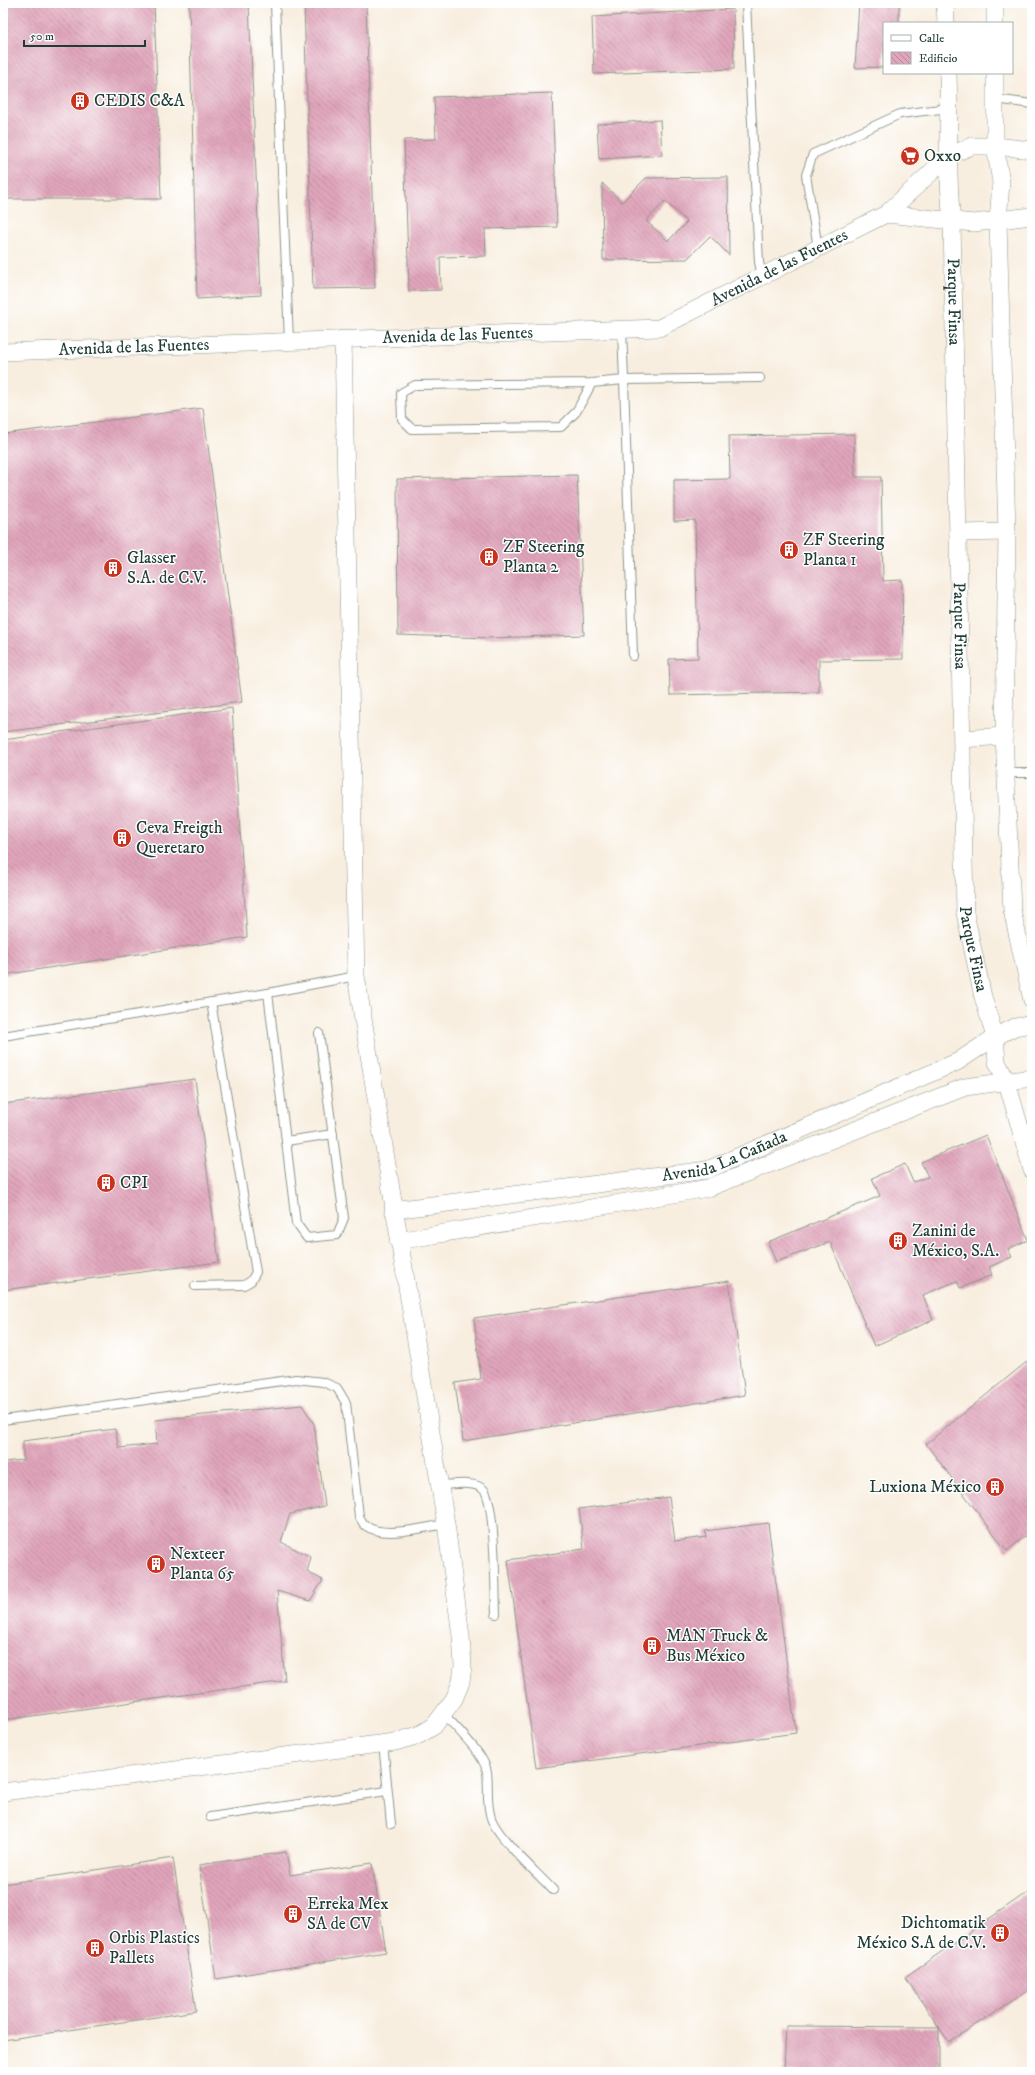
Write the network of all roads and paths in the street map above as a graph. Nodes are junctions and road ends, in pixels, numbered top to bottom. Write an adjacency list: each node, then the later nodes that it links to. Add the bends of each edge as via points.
1 (275, 3): 23 (lane)
2 (746, 3): 20 (lane)
3 (945, 3): 5 (street)
4 (995, 3): 6 (street)
5 (946, 22)
6 (995, 22)
7 (948, 74): 11 (street, Parque Finsa)
8 (995, 74): 9 (street)
9 (995, 99): 10 (lane); 12 (street)
10 (1032, 104)
11 (950, 108): 14 (street, Parque Finsa); 19 (lane, via 900,114 813,154 806,175)
12 (995, 146): 13 (street, Avenida de las Fuentes); 14 (street, Avenida de las Fuentes, via 972,146); 17 (street, via 1001,182)
13 (1032, 150)
14 (950, 155): 15 (street, Avenida de las Fuentes); 18 (street, Parque Finsa, via 948,185)
15 (886, 214): 18 (street); 19 (street, Avenida de las Fuentes)
16 (1032, 216): 17 (street)
17 (998, 220): 18 (street, via 974,224); 28 (street)
18 (952, 221): 29 (street, Parque Finsa)
19 (818, 248): 20 (street, Avenida de las Fuentes)
20 (762, 276): 21 (street, Avenida de las Fuentes, via 659,328)
21 (622, 329): 22 (street, Avenida de las Fuentes); 26 (lane)
22 (343, 339): 23 (street, Avenida de las Fuentes); 35 (street)
23 (289, 341): 24 (street, Avenida de las Fuentes)
24 (3, 352)
25 (760, 378): 26 (lane)
26 (624, 380): 27 (lane); 30 (lane)
27 (592, 383): 27 (lane, via 415,385 402,393 402,419 412,429 561,427 576,412)
28 (1007, 532): 29 (street); 31 (street)
29 (958, 533): 32 (street, Parque Finsa)
30 (633, 656)
31 (1004, 736): 32 (street); 33 (street)
32 (962, 739): 42 (street, Parque Finsa, via 965,913 983,997)
33 (1005, 773): 34 (lane); 37 (street, via 1012,910)
34 (1032, 773)
35 (356, 976): 36 (lane); 48 (street)
36 (268, 993): 38 (lane); 46 (lane)
37 (1032, 1000)
38 (211, 1002): 41 (lane); 50 (lane, via 256,1272 251,1282 244,1285)
39 (1032, 1024): 42 (street, Avenida La Cañada, via 1015,1027)
40 (319, 1033): 45 (lane)
41 (3, 1036)
42 (995, 1037): 44 (street, Parque Finsa, via 997,1062); 48 (street, Avenida La Cañada, via 957,1062 707,1170)
43 (1032, 1078): 44 (street)
44 (1007, 1082): 47 (street, Parque Finsa); 49 (street, via 965,1087 708,1188)
45 (332, 1134): 46 (lane); 46 (lane, via 344,1218 337,1234 307,1238 296,1223)
46 (286, 1141)
47 (1032, 1170)
48 (393, 1210): 49 (street)
49 (398, 1241): 52 (street)
50 (195, 1286)
51 (3, 1420): 53 (lane, via 296,1379 323,1382 337,1388 346,1403 359,1516 366,1526 377,1531 398,1532)
52 (439, 1485): 53 (street); 54 (lane, via 474,1485 484,1490 491,1508)
53 (446, 1524): 55 (street, via 463,1666 461,1682)
54 (496, 1614)
55 (444, 1714): 56 (street, via 434,1726 419,1735); 61 (lane, via 479,1755 487,1771 491,1819 503,1836)
56 (383, 1743): 57 (lane); 58 (street)
57 (387, 1791): 59 (lane); 60 (lane)
58 (3, 1792)
59 (210, 1817)
60 (391, 1824)
61 (553, 1890)

